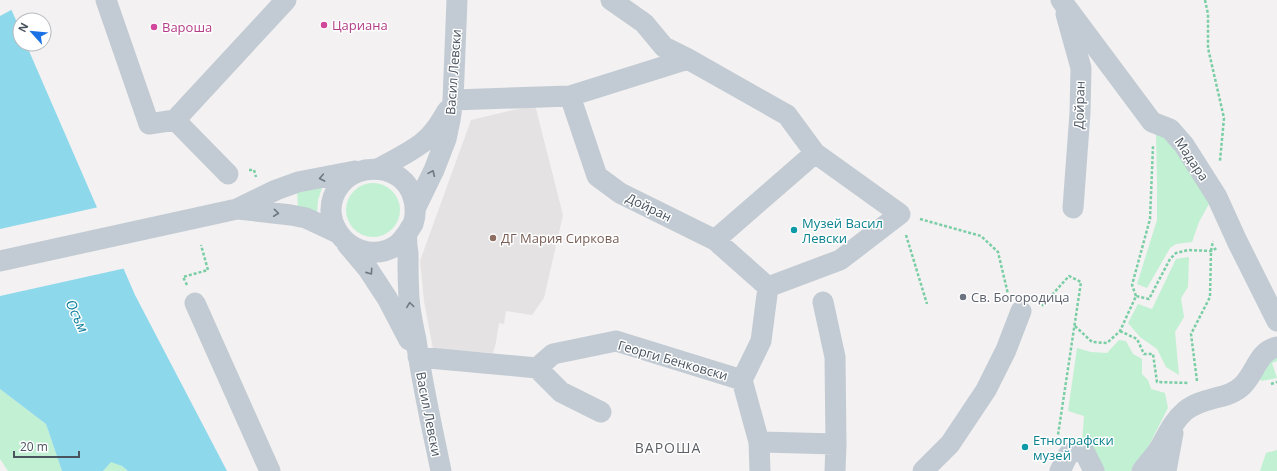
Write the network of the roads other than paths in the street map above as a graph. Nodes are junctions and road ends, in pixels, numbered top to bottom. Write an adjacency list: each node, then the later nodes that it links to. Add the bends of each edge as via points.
1 (106, 0): 9 (street, via 149,124)
2 (286, 0): 9 (street)
3 (457, 0): 8 (street, Васил Левски)
4 (611, 0): 6 (street, via 644,23 664,47)
5 (1060, 1): 13 (street, Дойран, via 1081,68); 24 (street, Мадара, via 1152,122 1170,128 1184,145 1217,197)
6 (688, 59): 7 (street); 10 (street, via 787,115)
7 (570, 96): 8 (street); 18 (street, Дойран, via 597,176 620,193)
8 (453, 100): 11 (street, via 440,123 422,143); 15 (street, Васил Левски, one-way to 8, via 446,139)
9 (175, 120): 12 (street)
10 (815, 152): 18 (street); 20 (street, via 900,214 840,260)
11 (369, 170): 14 (street, one-way to 14, via 298,182); 15 (street, via 385,170 407,184 413,196); 17 (street, via 349,176 334,196 331,208 332,221)
12 (228, 174)
13 (1073, 208)
14 (238, 209): 17 (street, one-way to 17, via 292,214 306,218); 19 (street)
15 (415, 209): 16 (street, via 414,222)
16 (407, 234): 17 (street, via 398,244 385,251 372,252 358,250); 26 (street, one-way to 16, via 409,300)
17 (342, 237): 26 (street, one-way to 26, via 388,298)
18 (715, 240): 20 (street, Дойран)
19 (0, 261)
20 (768, 286): 28 (street, via 761,341)
21 (823, 302): 32 (street, via 835,358)
22 (195, 303): 33 (street)
23 (1021, 312): 37 (street, via 986,390 950,444)
24 (1277, 321)
25 (1277, 347): 30 (street, via 1269,349 1263,355 1244,384 1235,392 1199,402 1185,411)
26 (418, 357): 27 (street); 34 (street, Васил Левски)
27 (536, 368): 28 (street, Георги Бенковски, via 553,354 616,341); 29 (street, via 561,392)
28 (742, 380): 31 (street)
29 (601, 412)
30 (1175, 422): 40 (street); 41 (street)
31 (759, 442): 32 (street); 35 (street)
32 (836, 444): 36 (street)
33 (270, 471)
34 (441, 471)
35 (760, 471)
36 (835, 471)
37 (923, 471)
38 (1060, 471): 39 (street, via 1068,455 1078,449 1085,453)
39 (1094, 471)
40 (1142, 471)
41 (1166, 471)

